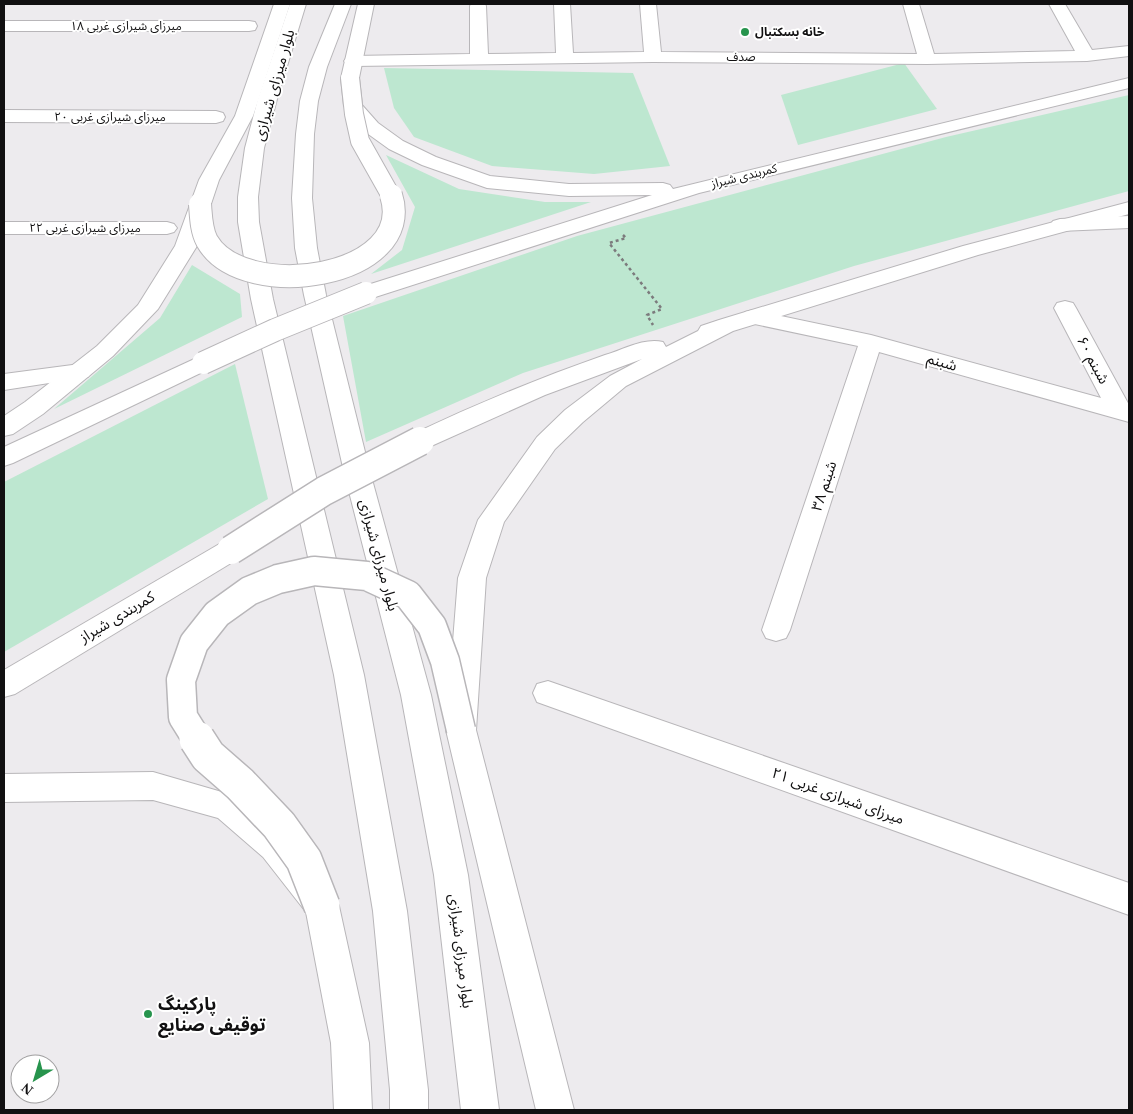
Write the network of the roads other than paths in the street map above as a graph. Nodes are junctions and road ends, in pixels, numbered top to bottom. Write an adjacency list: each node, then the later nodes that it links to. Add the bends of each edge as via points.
1 (282, 4): 23 (main road, via 244,116 209,180)
2 (298, 4): 45 (main road, بلوار میرزای شیرازی, via 259,126 248,197 254,265 349,675 390,911)
3 (343, 4): 46 (main road, بلوار میرزای شیرازی, via 309,101 302,198 306,248 357,472 416,695 451,875)
4 (366, 4): 18 (main road)
5 (562, 4): 16 (main road)
6 (648, 4): 14 (main road)
7 (911, 4): 17 (main road)
8 (1057, 4): 13 (main road)
9 (478, 6): 15 (main road)
10 (4, 26): 11 (main road, ۱۸ میرزای شیرازی غربی)
11 (248, 26)
12 (1129, 51): 13 (main road, صدف)
13 (1087, 56): 17 (main road, صدف)
14 (653, 57): 16 (main road, صدف); 17 (main road, صدف)
15 (479, 59): 16 (main road, صدف); 18 (main road, صدف)
16 (564, 59)
17 (927, 59)
18 (352, 70): 22 (main road, via 353,106 371,127 429,161 488,182 569,190); 23 (main road, bridge, via 355,126 394,208 388,237 375,251 352,264 322,274 259,274 232,263 208,243)
19 (1129, 83): 22 (main road, کمربندی شیراز)
20 (4, 116): 21 (main road, ۲۰ میرزای شیرازی غربی)
21 (216, 117)
22 (692, 189): 36 (main road, کمربندی شیراز, bridge, via 366,293 275,330)
23 (200, 204): 32 (main road, via 186,246 147,309 105,352)
24 (1129, 208): 26 (main road)
25 (1129, 222): 26 (main road)
26 (1060, 225): 30 (main road)
27 (4, 228): 28 (main road, ۲۲ میرزای شیرازی غربی)
28 (166, 228)
29 (1065, 308): 34 (main road, ۶۰ شبنم)
30 (740, 321): 31 (main road, شبنم); 38 (main road, کمربندی شیراز, bridge, via 538,388 468,416 324,491); 40 (main road, via 618,381 574,416 546,444 491,520 472,578)
31 (871, 342): 34 (main road, شبنم); 37 (main road, شبنم ۳۸)
32 (80, 372): 33 (main road); 35 (main road)
33 (4, 382)
34 (1125, 413)
35 (4, 428)
36 (4, 457)
37 (776, 630)
38 (4, 684)
39 (548, 693): 42 (main road, ۲۱ میرزای شیرازی غربی)
40 (461, 730): 43 (main road, bridge, via 445,661 432,626 408,595 367,576 314,571 278,579 250,591 217,614 194,643 181,680 182,717 208,756 279,825 304,860); 47 (main road)
41 (4, 788): 43 (main road, via 153,786 228,807 275,846)
42 (1129, 899)
43 (322, 906): 44 (main road, via 350,1043)
44 (354, 1110)
45 (409, 1110)
46 (480, 1110)
47 (555, 1110)

